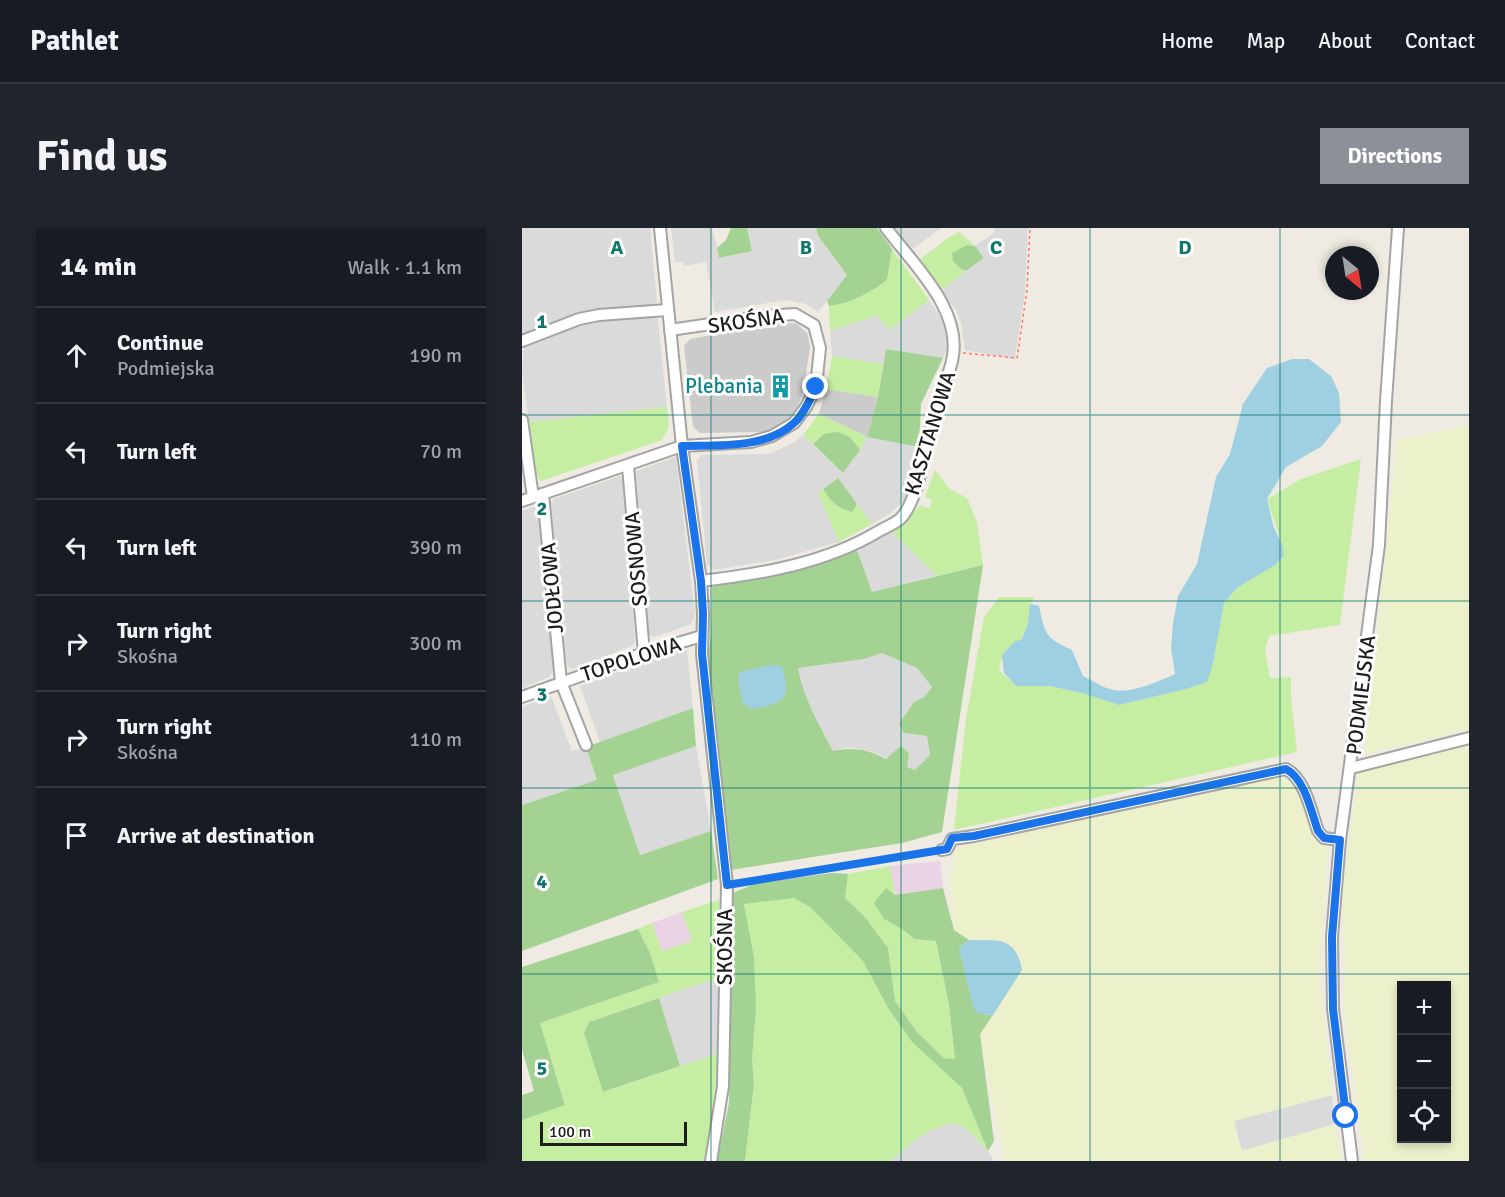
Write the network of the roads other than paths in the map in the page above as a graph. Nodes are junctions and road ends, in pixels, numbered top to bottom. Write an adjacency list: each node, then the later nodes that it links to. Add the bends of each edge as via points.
1 (660, 228): 4 (street, SKOŚNA)
2 (886, 228): 12 (street, KASZTANOWA, via 941,300 954,333 952,360 924,449 917,489 902,518 858,544 820,559)
3 (1398, 228): 19 (street, PODMIEJSKA, via 1379,545)
4 (667, 310): 5 (street, SKOŚNA); 6 (street, via 579,319)
5 (670, 330): 8 (street, SKOŚNA); 8 (street, SKOŚNA, via 795,314 814,325 820,348 816,387 794,423 752,442)
6 (522, 341)
7 (522, 420): 10 (street, JODŁOWA)
8 (682, 446): 9 (street); 12 (street, SKOŚNA)
9 (628, 466): 10 (street); 14 (street, SOSNOWA)
10 (538, 495): 11 (street); 15 (street, JODŁOWA)
11 (522, 501)
12 (701, 581): 13 (street, SKOŚNA)
13 (702, 636): 14 (street, TOPOLOWA); 22 (street, SKOŚNA, via 727,885 723,1086)
14 (644, 653): 15 (street, TOPOLOWA)
15 (561, 682): 16 (street, TOPOLOWA); 18 (street, TOPOLOWA)
16 (522, 697)
17 (1469, 738): 19 (street)
18 (586, 745)
19 (1351, 768): 20 (street, PODMIEJSKA)
20 (1340, 840): 21 (street, via 1324,838 1318,831 1300,780 1286,769 952,838 947,849); 23 (street, PODMIEJSKA, via 1332,937 1333,1009)
21 (942, 850)
22 (711, 1161)
23 (1352, 1161)

